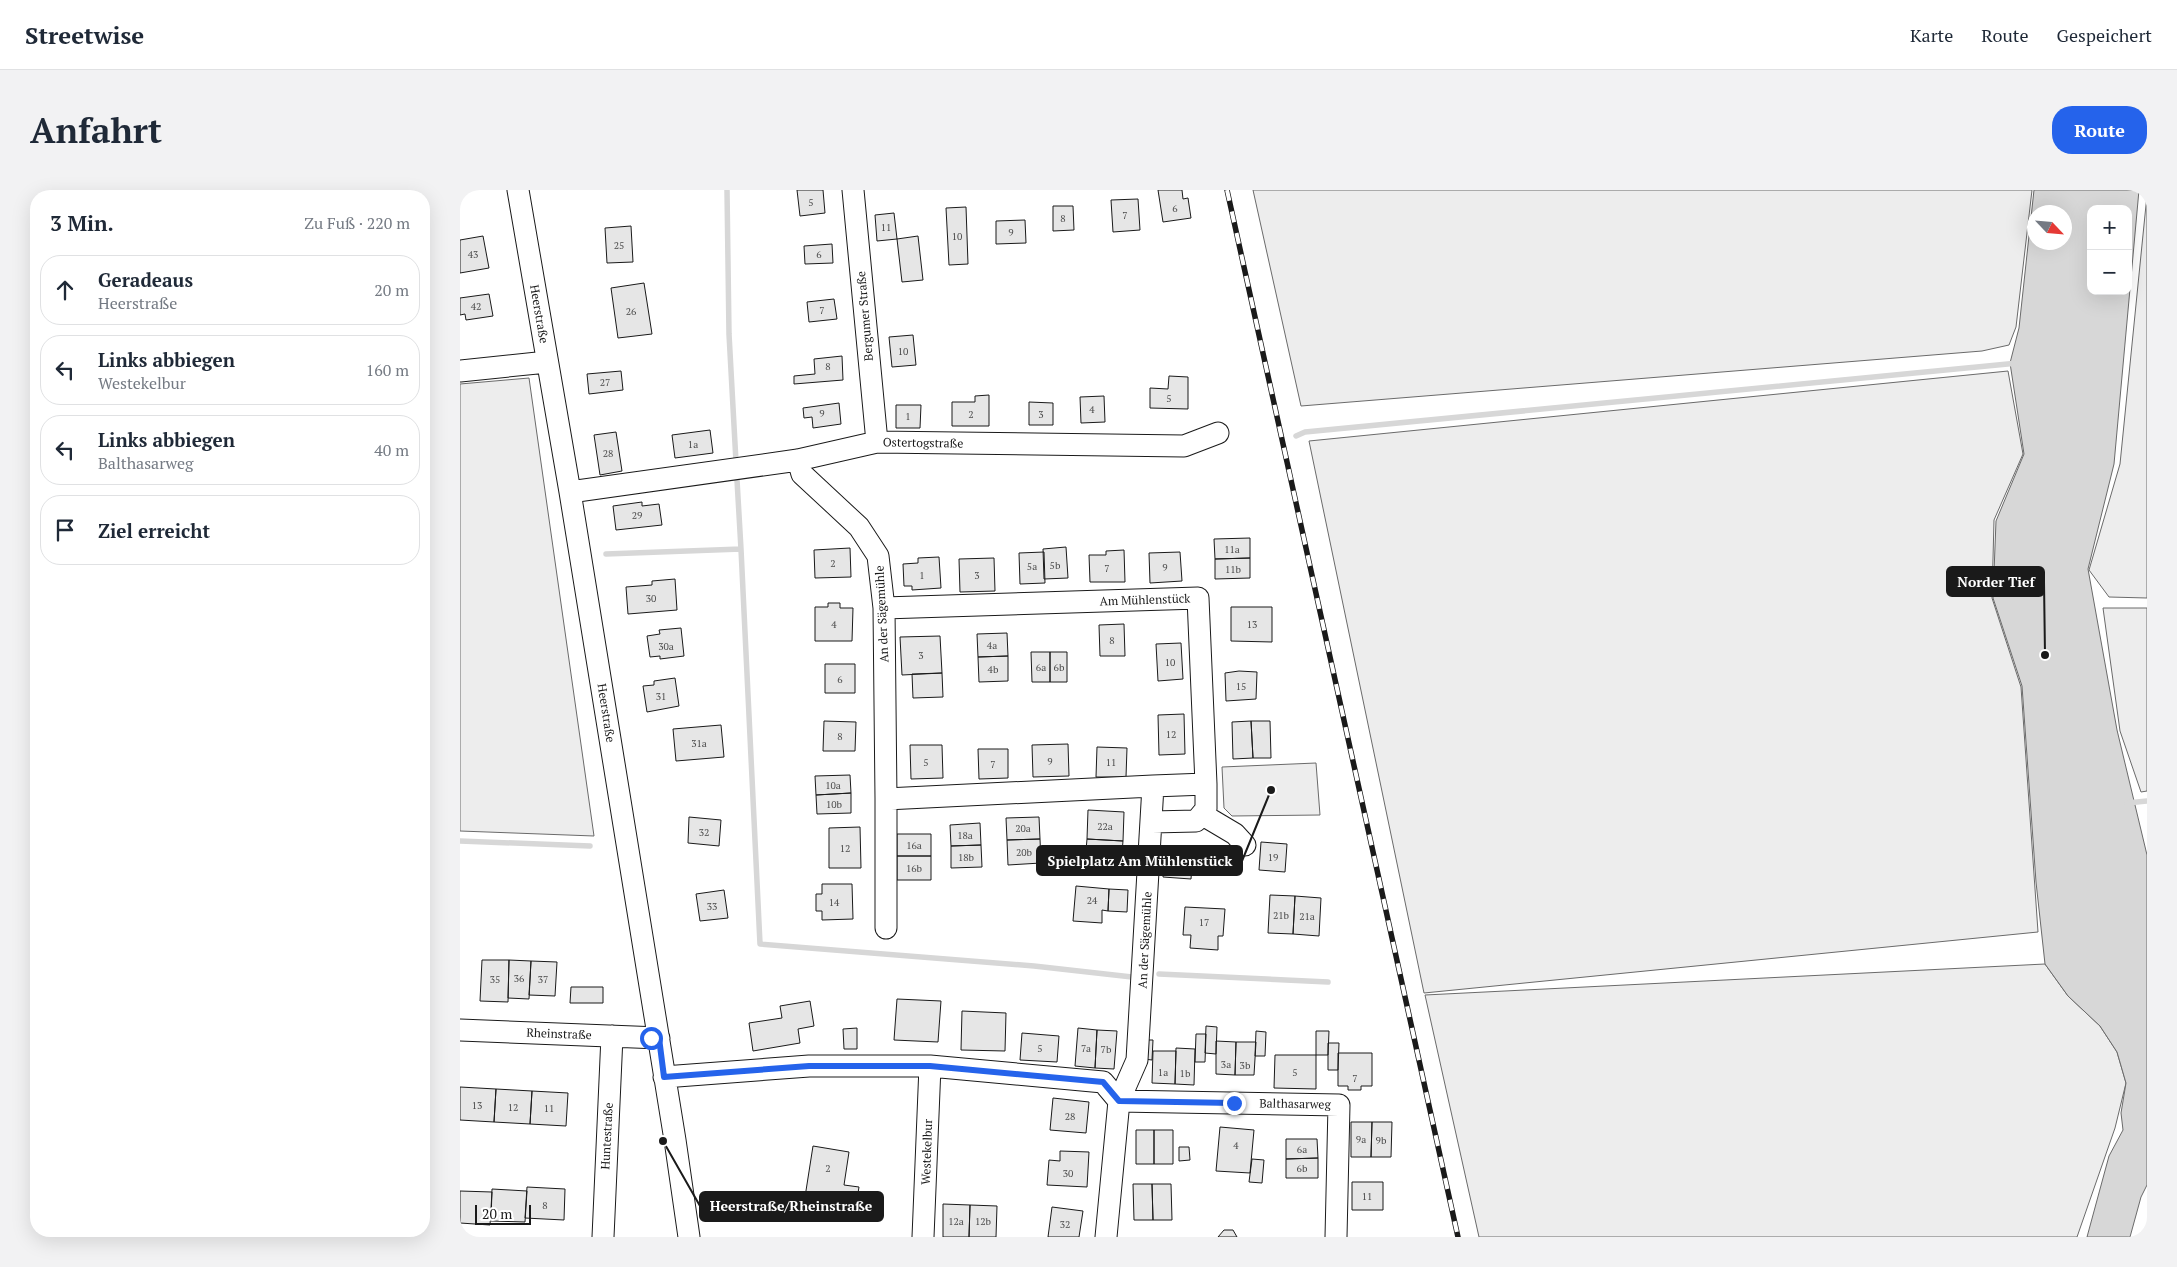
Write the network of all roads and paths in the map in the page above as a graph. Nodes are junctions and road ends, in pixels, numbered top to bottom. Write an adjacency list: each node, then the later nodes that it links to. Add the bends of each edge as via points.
1 (518, 190): 3 (street, Heerstraße)
2 (853, 190): 6 (street, Bergumer Straße)
3 (547, 362): 4 (street); 8 (street, Heerstraße)
4 (460, 371)
5 (1218, 433): 6 (street, Ostertogstraße, via 1184,446)
6 (877, 442): 7 (street, Ostertogstraße)
7 (798, 460): 8 (street, Ostertogstraße); 9 (street, An der Sägemühle, via 802,474 859,527 878,556)
8 (570, 492): 19 (street, Heerstraße)
9 (884, 608): 10 (street, Am Mühlenstück, via 1198,598); 12 (street, An der Sägemühle)
10 (1206, 784): 11 (street); 13 (street)
11 (1153, 786): 12 (street); 14 (street, An der Sägemühle)
12 (886, 799): 16 (street, An der Sägemühle)
13 (1203, 815): 14 (street, via 1196,821); 15 (street, via 1235,834)
14 (1152, 822): 22 (street, An der Sägemühle, via 1137,1060)
15 (1245, 845)
16 (886, 928)
17 (460, 1030): 18 (street, Rheinstraße)
18 (612, 1036): 19 (street, Rheinstraße); 23 (street, Huntestraße)
19 (659, 1038): 21 (street, Heerstraße)
20 (930, 1066): 21 (street, via 809,1066); 22 (street, via 1103,1082); 25 (street, Westekelbur)
21 (664, 1077): 24 (street, Heerstraße)
22 (1119, 1101): 26 (street, An der Sägemühle); 27 (street, Balthasarweg, via 1339,1105)
23 (603, 1237)
24 (689, 1237)
25 (923, 1237)
26 (1106, 1237)
27 (1336, 1237)

